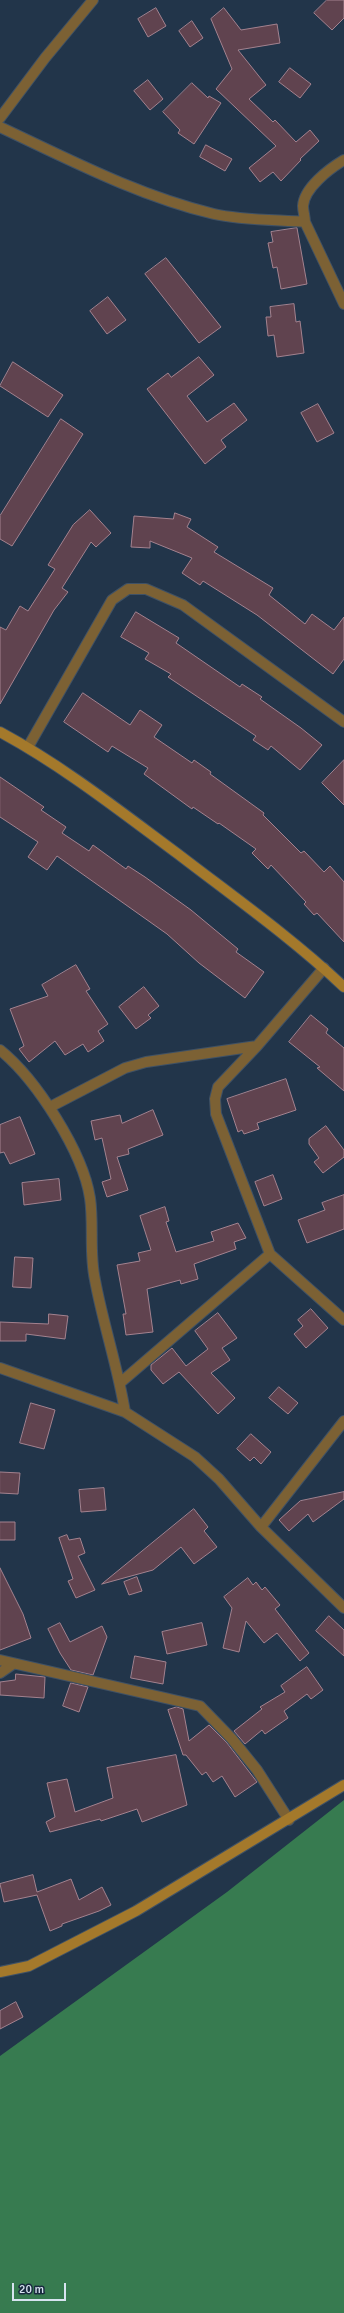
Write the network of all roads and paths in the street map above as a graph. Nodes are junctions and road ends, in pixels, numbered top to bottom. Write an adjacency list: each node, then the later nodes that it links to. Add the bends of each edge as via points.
1 (93, 0): 2 (street)
2 (0, 118)
3 (0, 127): 5 (street, via 127,187 170,201 216,215)
4 (344, 160): 5 (street, via 309,190 303,206)
5 (305, 222): 6 (street)
6 (344, 304)
7 (344, 722): 9 (street, via 183,605 146,589 128,589 112,600)
8 (0, 732): 9 (street)
9 (28, 747): 10 (street, via 93,791 276,928)
10 (324, 968): 11 (street); 12 (street)
11 (344, 987)
12 (257, 1046): 14 (street, via 161,1059 125,1068); 15 (street, via 218,1087 215,1099 216,1114)
13 (0, 1050): 14 (street, via 22,1070)
14 (50, 1107): 18 (street, via 85,1177 90,1198 94,1279)
15 (270, 1254): 16 (street); 18 (street)
16 (344, 1320)
17 (0, 1368): 19 (street)
18 (120, 1383): 19 (street)
19 (125, 1412): 21 (street, via 196,1457)
20 (344, 1420): 21 (street)
21 (261, 1527): 22 (street)
22 (344, 1608)
23 (0, 1660): 24 (street)
24 (13, 1664): 25 (street); 27 (street, via 200,1706 257,1770)
25 (0, 1673)
26 (344, 1785): 27 (street)
27 (289, 1820): 28 (street, via 136,1911 29,1966)
28 (0, 1972)

